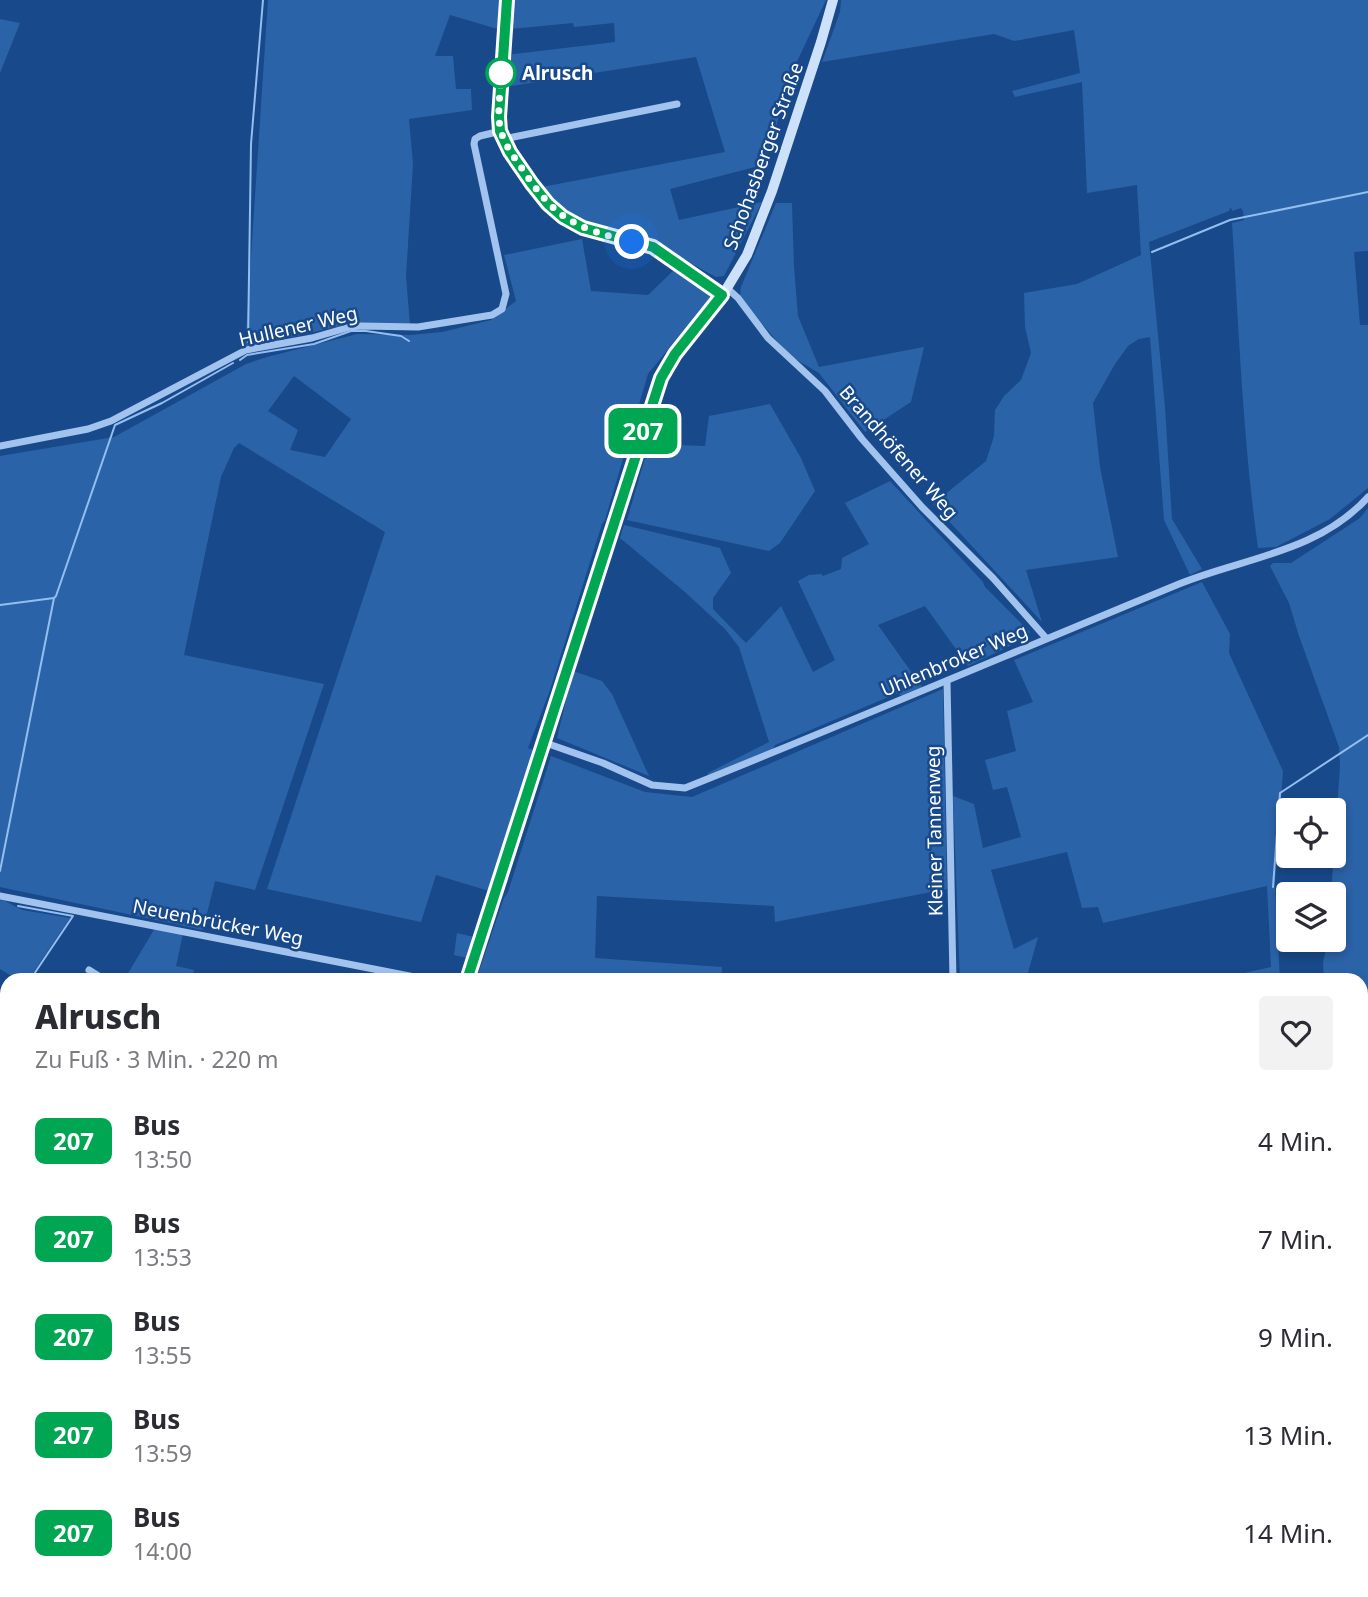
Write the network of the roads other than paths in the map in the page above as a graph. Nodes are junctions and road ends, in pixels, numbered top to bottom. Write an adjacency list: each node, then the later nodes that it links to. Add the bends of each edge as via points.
1 (507, 0): 4 (street, Brandhöfener Weg, via 499,97)
2 (833, 0): 5 (street, Schohasberger Straße, via 759,227)
3 (677, 104): 4 (street)
4 (502, 135): 5 (street, Brandhöfener Weg, via 532,184 563,217 583,228 653,247); 6 (street, Hullener Weg, via 480,136 474,144 506,294 502,309 492,315 418,327 360,326 246,350 111,421)
5 (724, 292): 8 (street, Brandhöfener Weg, via 738,298 768,338 825,391 922,507); 10 (street, Schohasberger Straße, via 661,378)
6 (0, 446)
7 (1368, 497): 8 (street, Uhlenbroker Weg, via 1328,530 1298,545 1192,579)
8 (1046, 638): 9 (street, Uhlenbroker Weg)
9 (947, 681): 10 (street, Uhlenbroker Weg, via 685,788 652,785); 16 (street, Kleiner Tannenweg)
10 (543, 742): 15 (street, Schohasberger Straße)
11 (0, 896): 14 (street, Neuenbrücker Weg)
12 (89, 970): 13 (street)
13 (94, 973)
14 (394, 973)
15 (469, 973)
16 (953, 973)

